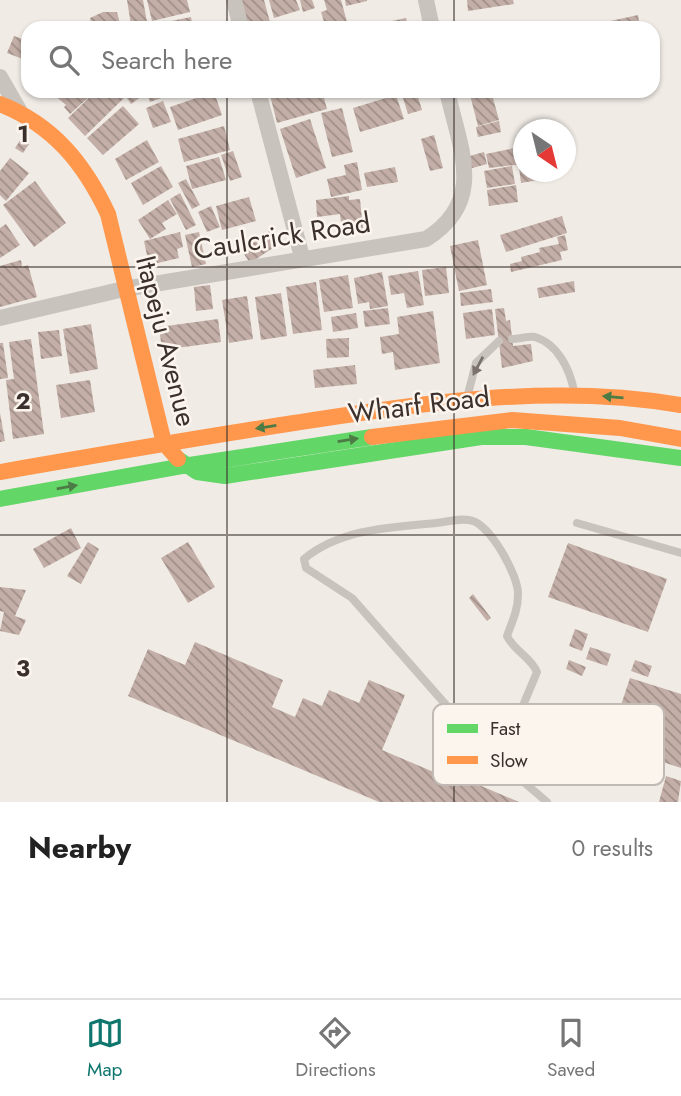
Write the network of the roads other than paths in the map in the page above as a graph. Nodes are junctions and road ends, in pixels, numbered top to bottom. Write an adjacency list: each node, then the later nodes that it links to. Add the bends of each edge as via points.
1 (234, 0): 3 (street)
2 (426, 0): 4 (street)
3 (239, 21)
4 (430, 21)
5 (0, 77): 9 (street)
6 (260, 98): 10 (street)
7 (449, 98): 10 (street, Caulcrick Road, via 464,167 462,202 446,226 426,239)
8 (0, 104): 9 (main road, Itapeju Avenue)
9 (19, 110): 11 (main road, Itapeju Avenue, via 71,151 94,183 108,214)
10 (302, 257): 11 (street, Caulcrick Road)
11 (124, 289): 12 (street, Caulcrick Road); 19 (main road, Itapeju Avenue)
12 (0, 318)
13 (512, 339): 15 (lane, via 535,337 558,353 570,374)
14 (499, 341): 16 (lane, one-way to 16, via 476,363)
15 (574, 394): 16 (main road, Wharf Road); 17 (main road, Wharf Road, one-way to 15)
16 (467, 397): 19 (main road, Wharf Road, one-way to 19)
17 (677, 402)
18 (681, 439): 21 (main road, Wharf Road, one-way to 18, via 426,428 512,420 620,428)
19 (164, 443): 21 (main road, Itapeju Avenue); 22 (main road, Wharf Road)
20 (681, 458): 21 (main road, Itapeju Avenue, via 526,437 481,438 225,477)
21 (183, 466): 23 (main road, Wharf Road, one-way to 21)
22 (0, 472)
23 (0, 499)
24 (577, 523): 25 (lane)
25 (681, 553)
26 (446, 704): 27 (lane, via 352,598 306,568 304,559 315,550 374,529 470,519 493,535 519,591 507,636 537,672)
27 (524, 704)
28 (526, 785): 29 (lane)
29 (547, 802)

